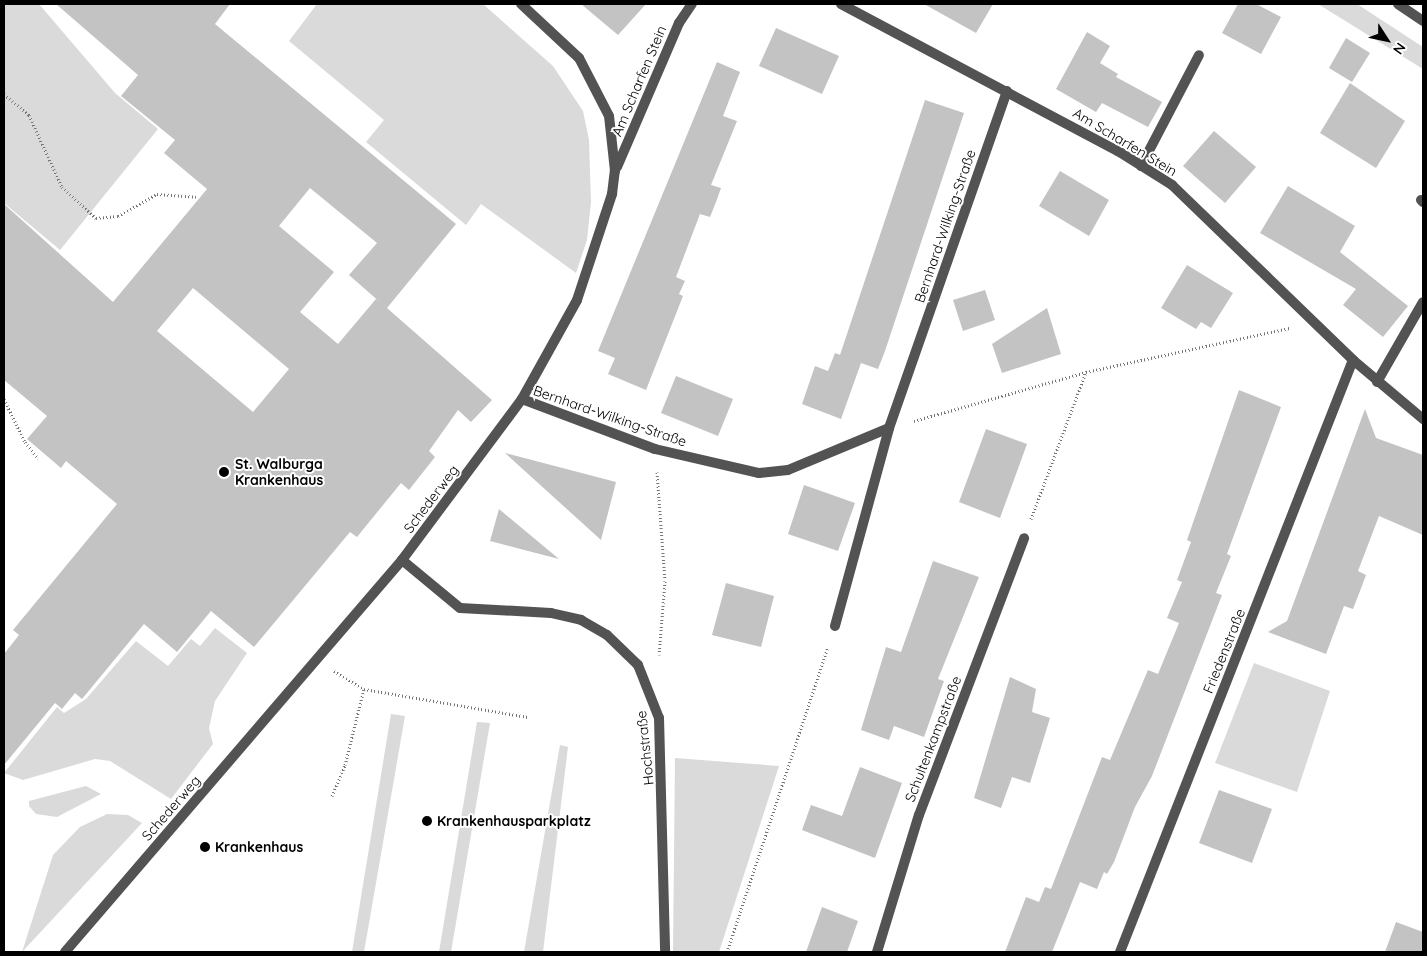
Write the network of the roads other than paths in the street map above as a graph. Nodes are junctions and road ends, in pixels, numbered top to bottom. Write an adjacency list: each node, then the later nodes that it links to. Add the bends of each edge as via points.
1 (522, 4): 9 (street, Schederweg, via 569,45 590,73 609,116)
2 (692, 4): 9 (street, Am Scharfen Stein, via 679,24)
3 (841, 4): 7 (street, Am Scharfen Stein)
4 (1398, 4): 5 (street)
5 (1423, 21)
6 (1198, 55): 8 (street)
7 (1007, 91): 8 (street, Am Scharfen Stein); 15 (street, Bernhard-Wilking-Straße)
8 (1141, 166): 11 (street, Am Scharfen Stein, via 1205,214)
9 (615, 171): 13 (street, Schederweg, via 612,194 577,300)
10 (1423, 302): 12 (street)
11 (1353, 360): 12 (street, Am Scharfen Stein); 22 (street, Friedenstraße)
12 (1377, 382): 14 (street, Am Scharfen Stein)
13 (522, 399): 15 (street, Bernhard-Wilking-Straße, via 654,449 720,466 771,473 788,470); 17 (street, Schederweg)
14 (1423, 420)
15 (890, 428): 18 (street, Bernhard-Wilking-Straße)
16 (1024, 538): 21 (street, Schultenkampstraße, via 919,816)
17 (402, 560): 19 (street, Schederweg); 20 (street, Hochstraße, via 460,608 550,613 581,620 607,635 638,665 659,718)
18 (835, 626)
19 (65, 952)
20 (665, 952)
21 (877, 952)
22 (1120, 952)

